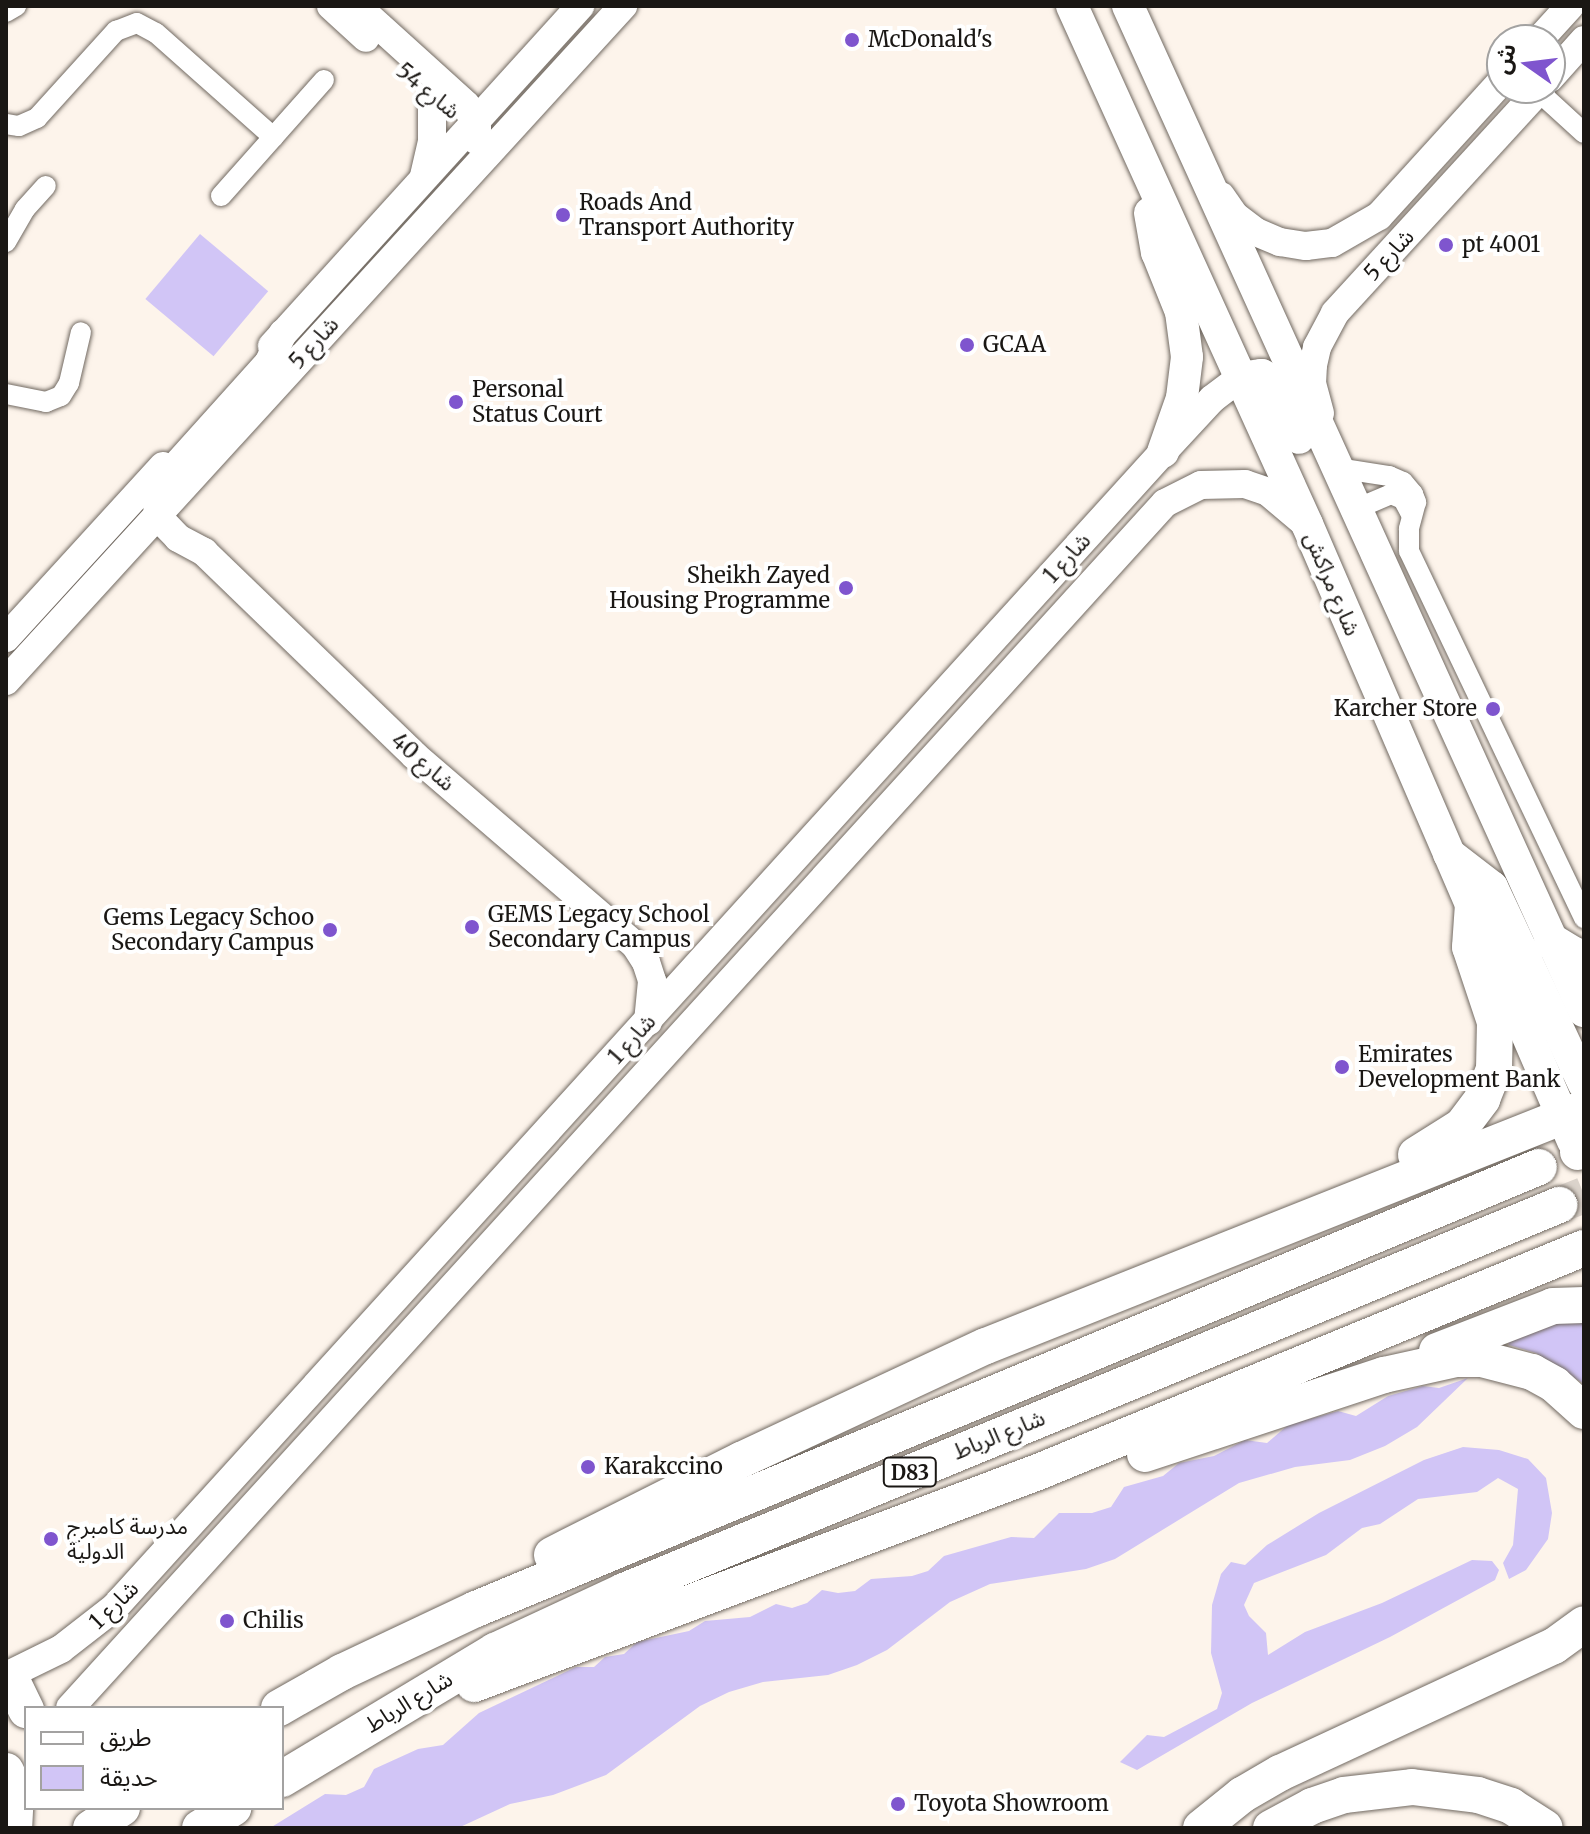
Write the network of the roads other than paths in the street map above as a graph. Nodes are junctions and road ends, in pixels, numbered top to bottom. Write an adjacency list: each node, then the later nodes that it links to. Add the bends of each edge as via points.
1 (16, 6): 9 (street)
2 (331, 6): 15 (street, شارع 54)
3 (357, 6): 15 (street, شارع 54)
4 (580, 6): 12 (street, شارع 5)
5 (623, 6): 21 (street, شارع 5)
6 (1072, 6): 27 (main road, شارع مراكش)
7 (1128, 6): 24 (main road)
8 (1570, 6): 10 (street)
9 (6, 12)
10 (1554, 24)
11 (1584, 40): 13 (street, شارع 5)
12 (537, 54): 15 (street, via 487,82); 19 (street, شارع 5)
13 (1566, 60)
14 (324, 80): 23 (street)
15 (436, 90): 19 (street, شارع 54, via 456,116); 25 (street)
16 (1486, 99): 24 (street, شارع 5, via 1379,216 1332,243 1306,246 1256,232 1235,216)
17 (1527, 104): 36 (street, شارع 5, via 1325,329 1312,384)
18 (1559, 104): 22 (street)
19 (475, 123): 21 (street); 25 (street, شارع 5); 31 (street, via 471,153 350,293)
20 (6, 124): 23 (street, via 19,126 37,118 116,31 137,23 156,33)
21 (513, 127): 31 (street, شارع 5)
22 (1584, 133)
23 (273, 137): 28 (street)
24 (1196, 160): 36 (main road)
25 (424, 176): 32 (street, شارع 5)
26 (46, 186): 29 (street)
27 (1152, 186): 33 (main road, شارع مراكش); 35 (main road, via 1152,230 1181,312 1187,357 1182,398)
28 (221, 196)
29 (6, 242)
30 (81, 332): 34 (street, via 61,396 46,402)
31 (324, 332): 37 (street, شارع 5)
32 (283, 333): 39 (street, via 269,362 172,470 157,502); 44 (street, شارع 5)
33 (1240, 378): 35 (street, شارع 1, via 1212,399); 41 (main road, شارع مراكش); 43 (main road, via 1262,375 1272,383 1362,571)
34 (6, 394)
35 (1163, 452): 52 (street, شارع 1)
36 (1333, 460): 38 (main road); 40 (street, via 1403,482 1416,502)
37 (192, 479): 39 (street, شارع 5); 42 (street, via 188,521)
38 (1356, 509): 40 (street, via 1391,494 1408,503); 43 (main road)
39 (158, 517): 42 (street, شارع 40, via 178,538); 45 (street, شارع 5)
40 (1412, 518): 48 (street, via 1409,551)
41 (1307, 524): 46 (main road, شارع مراكش); 53 (street, شارع 1, via 1268,492 1245,484 1201,485 1165,503)
42 (204, 552): 50 (street, شارع 40, via 414,755)
43 (1409, 624): 49 (main road)
44 (6, 638)
45 (6, 681)
46 (1449, 854): 47 (main road, شارع مراكش); 56 (main road, via 1492,887)
47 (1473, 908): 57 (main road, شارع مراكش); 59 (highway, via 1470,947 1497,1038 1490,1084 1462,1126 1397,1165)
48 (1584, 918)
49 (1552, 942): 51 (highway, via 1574,955); 54 (main road)
50 (635, 945): 52 (street); 55 (street, شارع 40, via 652,981)
51 (1584, 970)
52 (682, 983): 53 (street, via 710,990); 55 (street, شارع 1)
53 (724, 987): 67 (street, شارع 1)
54 (1584, 1011)
55 (648, 1022): 64 (street, شارع 1)
56 (1584, 1084)
57 (1580, 1134): 59 (highway)
58 (1539, 1167): 68 (highway, شارع الرباط / D83)
59 (1358, 1199): 68 (highway, via 938,1367 573,1543 510,1581)
60 (1559, 1205): 74 (highway, شارع الرباط / D83, via 624,1591 495,1651)
61 (1584, 1248): 66 (highway)
62 (1584, 1305): 63 (highway, via 1539,1310)
63 (1384, 1375): 65 (highway, via 1456,1359 1508,1363 1555,1385); 66 (highway, via 1108,1468)
64 (322, 1382): 67 (street, via 290,1436 199,1536); 70 (street, شارع 1, via 115,1607 61,1649)
65 (1584, 1411)
66 (1038, 1472): 74 (highway)
67 (207, 1556): 72 (street, شارع 1)
68 (476, 1609): 73 (highway, شارع الرباط / D83)
69 (1584, 1624): 82 (highway, via 1554,1646 1280,1773)
70 (6, 1678): 71 (highway)
71 (24, 1706)
72 (72, 1706)
73 (282, 1706)
74 (379, 1720): 76 (highway, شارع الرباط / D83)
75 (6, 1771): 79 (highway, via 16,1792)
76 (284, 1778)
77 (119, 1810): 80 (highway)
78 (230, 1810): 81 (highway)
79 (14, 1828)
80 (91, 1828)
81 (200, 1828)
82 (1201, 1828)
83 (1271, 1828): 84 (highway, via 1312,1806 1378,1789 1445,1789 1511,1806)
84 (1545, 1828)

